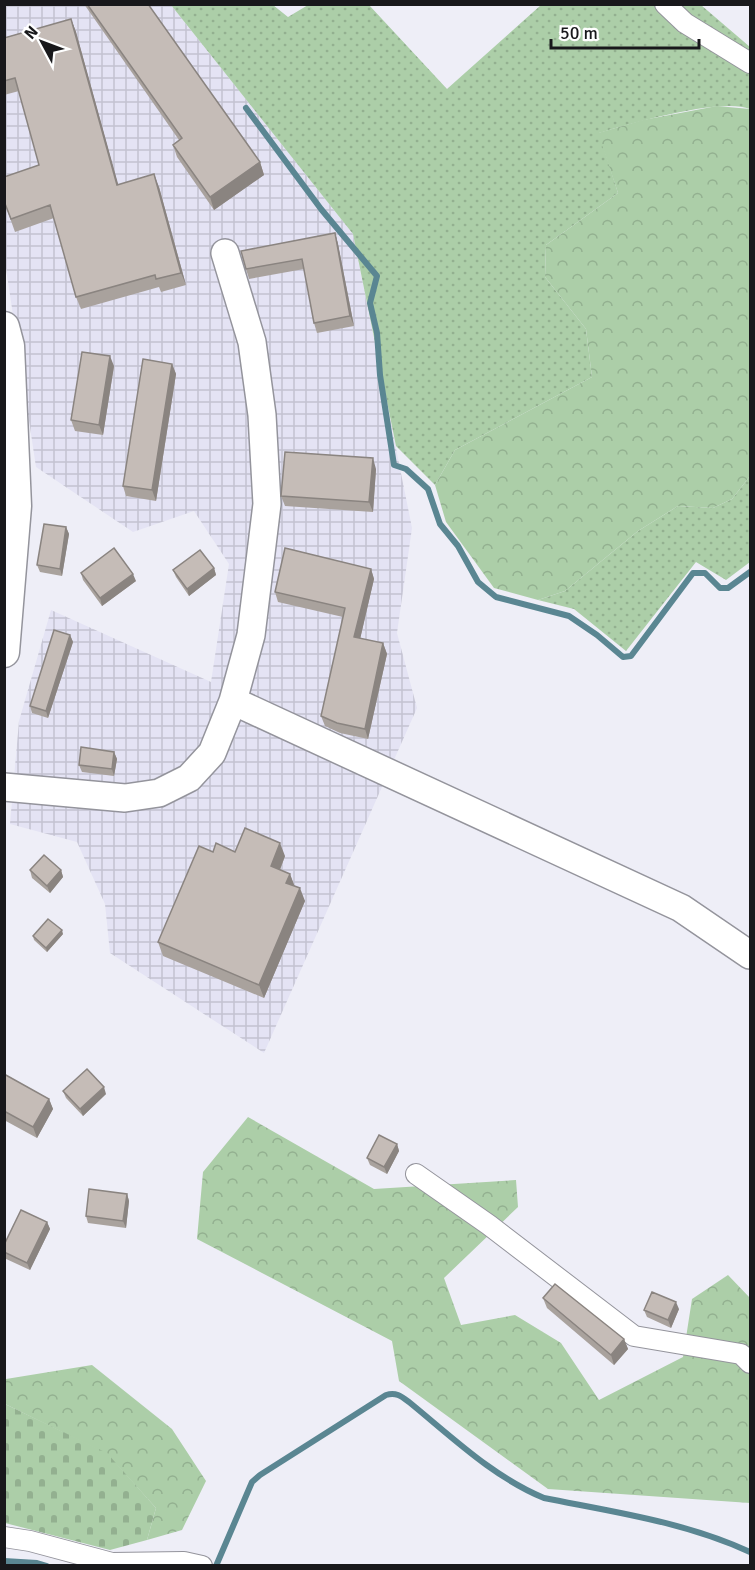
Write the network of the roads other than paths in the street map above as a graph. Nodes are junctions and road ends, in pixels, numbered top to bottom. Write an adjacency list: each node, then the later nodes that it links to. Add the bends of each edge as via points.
1 (665, 4): 2 (street, via 685,23)
2 (750, 63)
3 (225, 253): 7 (street, via 252,342 262,416 267,504 251,635)
4 (4, 327): 5 (main road, via 9,346)
5 (10, 507): 6 (main road)
6 (4, 652)
7 (233, 701): 8 (street, via 212,753 189,778 159,793 124,798); 9 (street, via 681,908)
8 (4, 787)
9 (750, 955)
10 (416, 1174): 11 (street, via 634,1336 741,1354)
11 (750, 1363)
12 (4, 1537): 13 (street, via 30,1540 112,1563)
13 (202, 1565)

